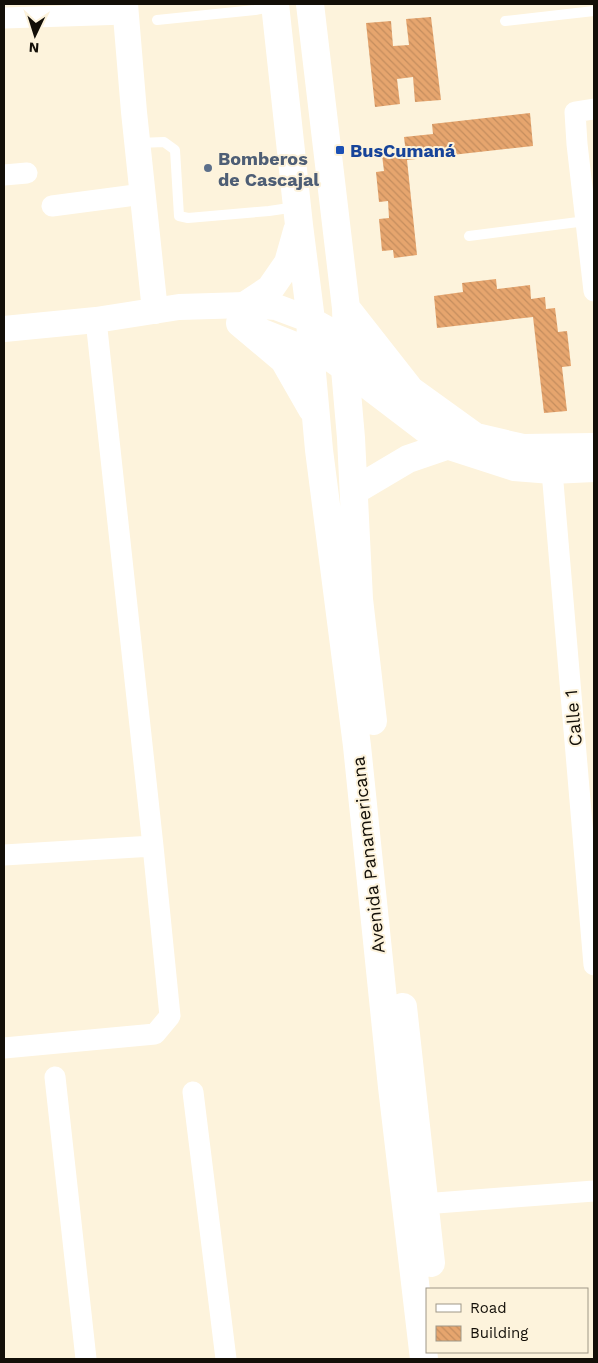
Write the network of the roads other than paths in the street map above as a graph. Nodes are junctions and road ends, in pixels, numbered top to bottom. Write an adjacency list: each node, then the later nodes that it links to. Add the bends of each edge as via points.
1 (310, 4): 18 (main road, Avenida Panamericana)
2 (275, 5): 6 (lane, via 256,10); 14 (main road, Avenida Panamericana)
3 (126, 9): 5 (street); 9 (street)
4 (594, 11): 7 (lane)
5 (4, 18)
6 (157, 20)
7 (506, 21)
8 (594, 109): 15 (street, via 575,112)
9 (138, 143): 12 (street); 14 (lane, via 164,142 175,150 179,216 269,211)
10 (27, 173): 11 (street)
11 (4, 175)
12 (143, 194): 13 (street); 19 (street)
13 (52, 206)
14 (298, 216): 20 (main road, via 288,262 270,289); 22 (main road, Avenida Panamericana)
15 (586, 221): 16 (lane); 17 (street)
16 (469, 236)
17 (594, 291)
18 (346, 308): 24 (main road, Avenida Panamericana); 27 (main road)
19 (167, 309): 20 (street); 21 (street)
20 (243, 314): 22 (street, via 276,307); 25 (street); 28 (main road, via 284,360)
21 (96, 320): 23 (street); 34 (street)
22 (312, 320): 24 (street); 25 (main road, Avenida Panamericana)
23 (4, 329)
24 (347, 340): 26 (main road, Avenida Panamericana); 27 (street)
25 (310, 351): 26 (street, via 324,354); 28 (main road, Avenida Panamericana)
26 (345, 369): 29 (street); 33 (main road, Avenida Panamericana)
27 (408, 387): 30 (street, via 476,436 523,447)
28 (316, 417): 41 (main road, Avenida Panamericana)
29 (446, 446): 32 (street, via 514,468); 33 (main road, via 408,459)
30 (594, 446)
31 (594, 469): 32 (street)
32 (552, 471): 36 (street, Calle 1)
33 (354, 491): 41 (main road, Avenida Panamericana, via 359,599)
34 (153, 846): 35 (street); 37 (street, via 170,1016 155,1034)
35 (4, 855)
36 (594, 965)
37 (4, 1048)
38 (55, 1077): 43 (street)
39 (192, 1092): 44 (street)
40 (594, 1191): 41 (street)
41 (416, 1205): 42 (main road, Avenida Panamericana); 45 (main road, Avenida Panamericana)
42 (434, 1288)
43 (86, 1359)
44 (226, 1359)
45 (424, 1359)

